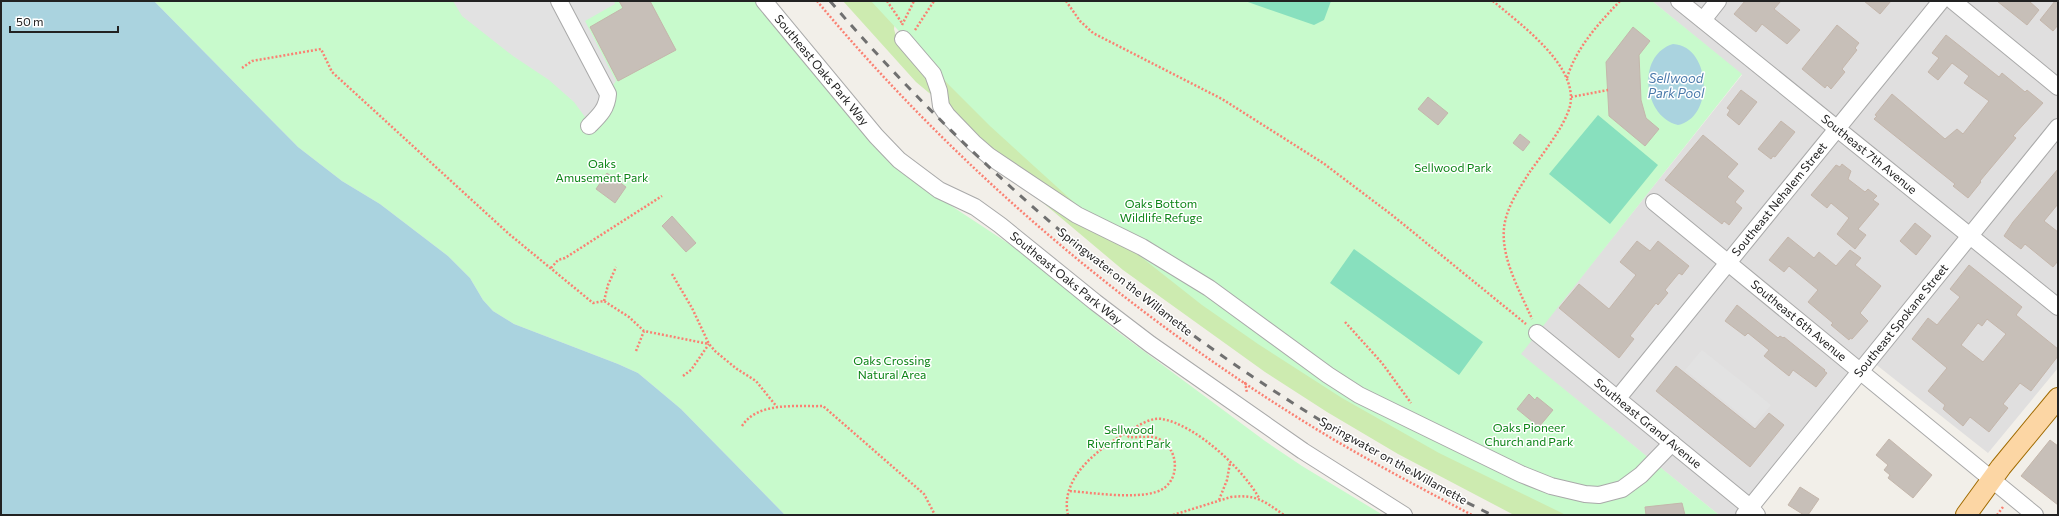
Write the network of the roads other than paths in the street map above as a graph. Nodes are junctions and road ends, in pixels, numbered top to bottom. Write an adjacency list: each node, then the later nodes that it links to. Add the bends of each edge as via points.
1 (559, 1): 10 (street, via 608,94 608,103 603,112)
2 (764, 1): 24 (street, Southeast Oaks Park Way, via 899,160 939,190 975,208 1000,225 1150,344 1303,451)
3 (1679, 1): 7 (street, Southeast 7th Avenue)
4 (1718, 1): 7 (street)
5 (1941, 1): 12 (street, Southeast Nehalem Street)
6 (1953, 1): 9 (street)
7 (1703, 20): 12 (street, Southeast 7th Avenue)
8 (903, 40): 21 (street, via 932,74 946,115 989,156 1077,215 1142,247 1209,288 1328,375 1359,394 1521,474 1551,486 1585,494 1599,495 1622,488 1641,475)
9 (2058, 87)
10 (589, 126)
11 (2058, 127): 14 (street, Southeast Spokane Street)
12 (1836, 128): 14 (street, Southeast 7th Avenue); 15 (street, Southeast Nehalem Street)
13 (1654, 202): 15 (street, Southeast 6th Avenue)
14 (1970, 236): 16 (street, Southeast 7th Avenue); 18 (street, Southeast Spokane Street)
15 (1728, 262): 18 (street, Southeast 6th Avenue); 19 (street, Southeast Nehalem Street)
16 (2058, 307)
17 (1537, 333): 19 (street, Southeast Grand Avenue)
18 (1861, 371): 22 (street, Southeast 6th Avenue); 23 (street, Southeast Spokane Street)
19 (1618, 398): 21 (street, Southeast Grand Avenue)
20 (2058, 398): 22 (main road)
21 (1672, 443): 23 (street, Southeast Grand Avenue)
22 (1992, 480): 25 (main road); 26 (street, Southeast 6th Avenue)
23 (1751, 512)
24 (1404, 515)
25 (1966, 515)
26 (2035, 515)

